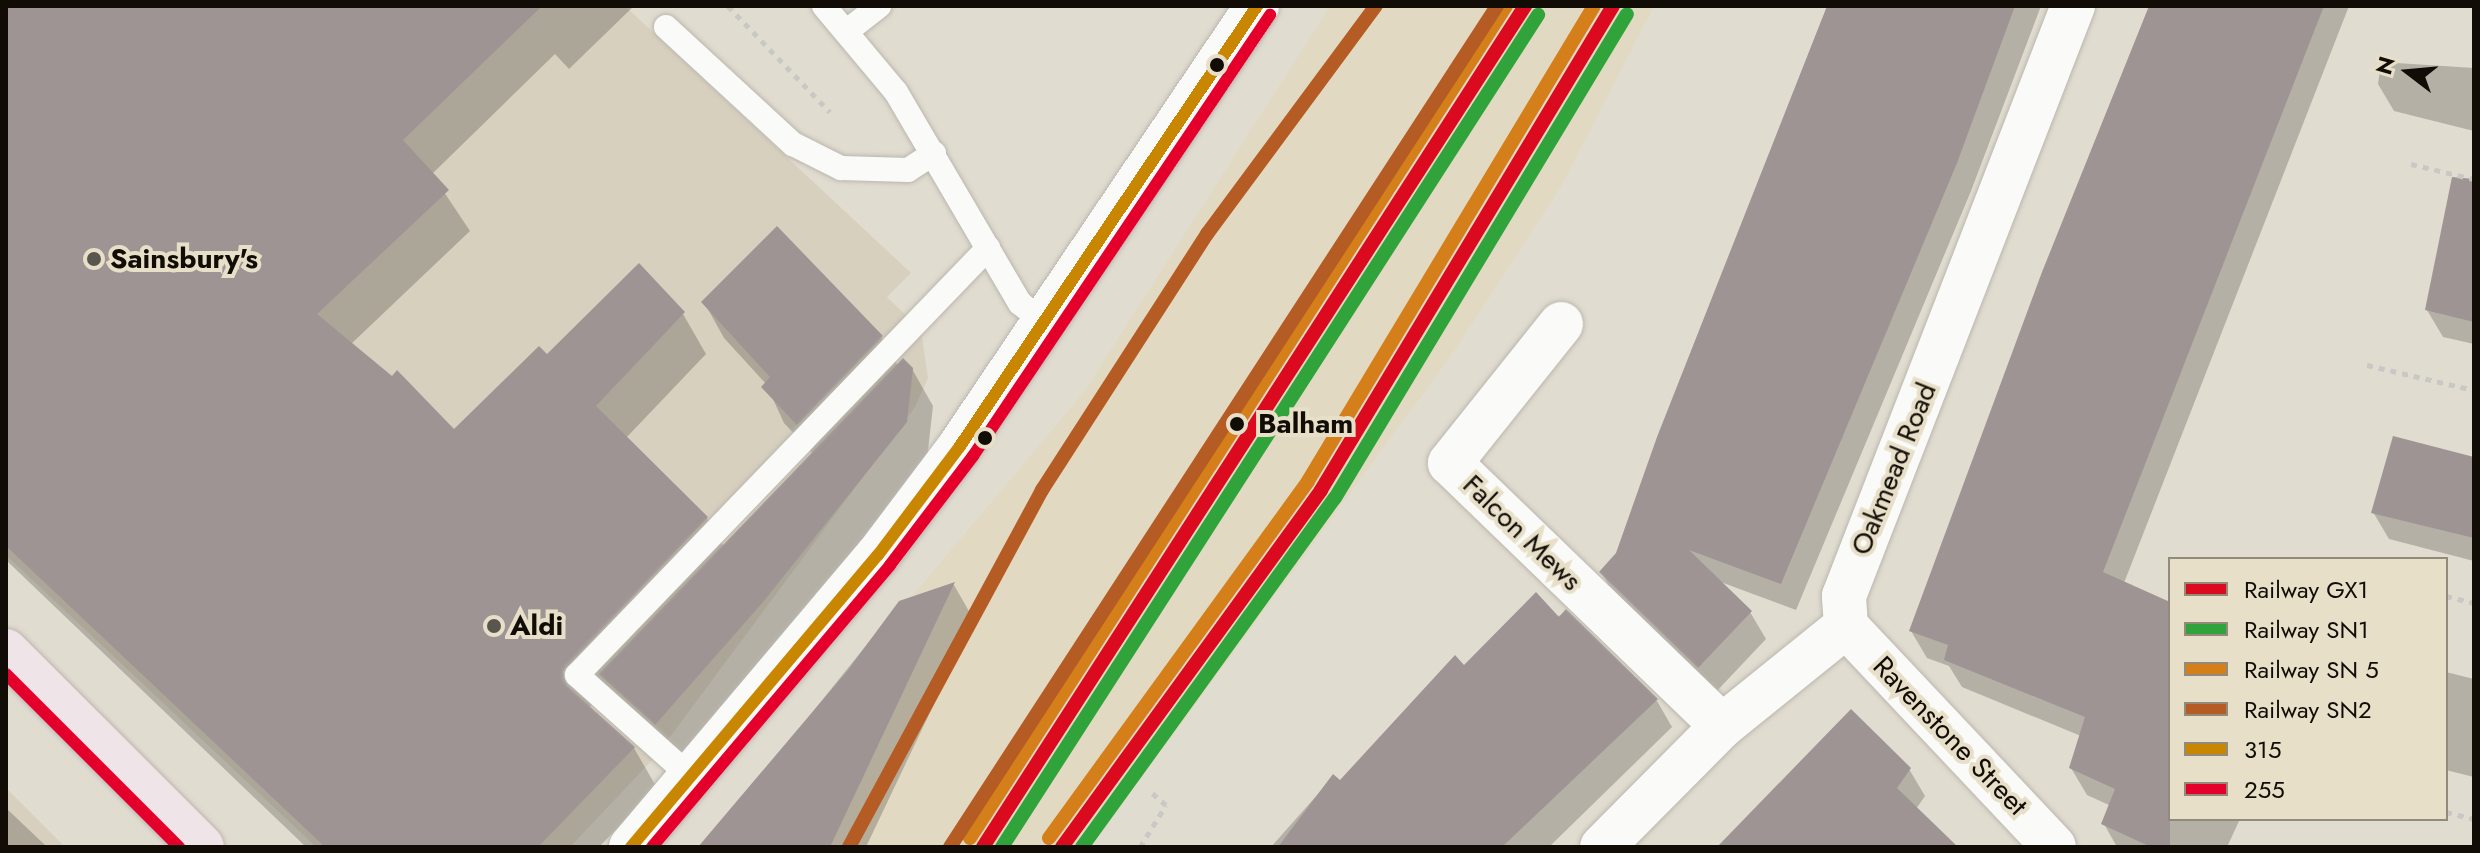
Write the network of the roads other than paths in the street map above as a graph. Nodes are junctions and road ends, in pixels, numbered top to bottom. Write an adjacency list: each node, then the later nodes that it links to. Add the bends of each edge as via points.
1 (824, 6): 6 (lane)
2 (879, 6): 6 (lane)
3 (1257, 6): 10 (street)
4 (2073, 6): 11 (street, Oakmead Road, via 1844,596)
5 (666, 27): 7 (lane, via 793,144 841,168 908,170)
6 (847, 31): 7 (lane, via 896,92)
7 (934, 153): 8 (lane)
8 (988, 248): 10 (lane, via 1020,303); 14 (lane, via 577,675)
9 (1561, 324): 13 (street, Falcon Mews, via 1450,463)
10 (1046, 325): 14 (street, via 878,555)
11 (1846, 626): 13 (street); 18 (street, Ravenstone Street)
12 (6, 651): 15 (highway)
13 (1722, 726): 17 (street)
14 (691, 777): 16 (street)
15 (202, 847)
16 (631, 847)
17 (1602, 847)
18 (2054, 847)

